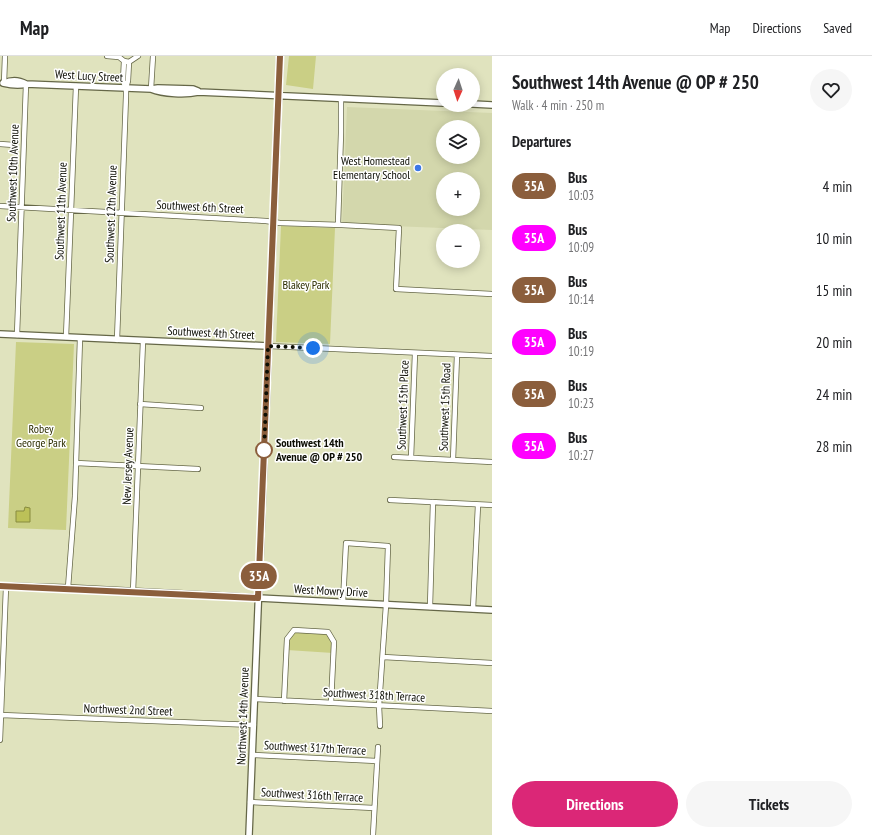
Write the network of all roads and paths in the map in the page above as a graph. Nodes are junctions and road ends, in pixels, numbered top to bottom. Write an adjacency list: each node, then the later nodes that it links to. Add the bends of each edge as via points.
1 (5, 56): 7 (street)
2 (107, 56): 6 (street, via 119,57)
3 (138, 56): 6 (street)
4 (153, 56): 11 (street)
5 (280, 56): 12 (street, Northwest 14th Avenue)
6 (126, 61): 10 (street, Southwest 12th Avenue)
7 (2, 82): 8 (street, West Lucy Street, via 9,85)
8 (26, 84): 9 (street, West Lucy Street); 20 (street, Southwest 10th Avenue)
9 (76, 86): 10 (street, West Lucy Street); 21 (street, Southwest 11th Avenue)
10 (126, 88): 11 (street, West Lucy Street); 22 (street, Southwest 12th Avenue)
11 (151, 90): 12 (street, West Lucy Street)
12 (278, 95): 13 (street, West Lucy Street); 23 (street, Northwest 14th Avenue)
13 (341, 98): 14 (street, West Lucy Street); 24 (street)
14 (436, 103)
15 (480, 104): 16 (street)
16 (492, 105)
17 (0, 144): 18 (street)
18 (14, 145)
19 (0, 206): 20 (street, Southwest 6th Street)
20 (21, 208): 21 (street, Southwest 6th Street); 27 (street, Southwest 10th Avenue)
21 (71, 210): 22 (street, Southwest 6th Street); 28 (street, Southwest 11th Avenue)
22 (121, 214): 23 (street, Southwest 6th Street); 30 (street, Southwest 12th Avenue)
23 (273, 222): 24 (street, Southwest 6th Street); 32 (street, Northwest 14th Avenue)
24 (338, 224): 25 (street, Southwest 6th Street, via 399,228 396,289)
25 (492, 294)
26 (0, 334): 27 (street, Southwest 4th Street)
27 (17, 335): 28 (street, Southwest 4th Street)
28 (66, 337): 29 (street, Southwest 4th Street)
29 (80, 338): 30 (street, Southwest 4th Street); 42 (street)
30 (117, 340): 31 (street, Southwest 4th Street)
31 (143, 341): 32 (street, Southwest 4th Street); 36 (street, New Jersey Avenue)
32 (268, 346): 33 (street, Southwest 4th Street); 52 (street, Northwest 14th Avenue)
33 (415, 353): 34 (street, Southwest 4th Street); 39 (street, Southwest 15th Place)
34 (457, 355): 35 (street, Southwest 4th Street); 40 (street, Southwest 15th Road)
35 (492, 356)
36 (140, 404): 37 (street); 43 (street, New Jersey Avenue)
37 (201, 408)
38 (394, 457): 39 (street)
39 (411, 458): 40 (street)
40 (453, 460): 41 (street)
41 (492, 462)
42 (76, 463): 43 (street); 50 (street)
43 (137, 467): 44 (street); 51 (street, New Jersey Avenue)
44 (198, 469)
45 (390, 500): 46 (street)
46 (433, 502): 47 (street); 55 (street)
47 (478, 504): 48 (street); 56 (street)
48 (492, 505)
49 (3, 586): 50 (street, West Mowry Drive); 65 (street)
50 (68, 588): 51 (street, West Mowry Drive)
51 (133, 592): 52 (street, West Mowry Drive)
52 (258, 598): 53 (street, West Mowry Drive); 60 (street, Northwest 14th Avenue)
53 (343, 602): 54 (street, West Mowry Drive); 54 (street, via 346,543 388,546)
54 (386, 605): 55 (street, West Mowry Drive); 58 (street)
55 (430, 607): 56 (street, West Mowry Drive)
56 (473, 609): 57 (street, West Mowry Drive)
57 (492, 610)
58 (383, 657): 59 (street); 63 (street)
59 (492, 663)
60 (255, 700): 61 (street, Southwest 318th Terrace); 66 (street, Northwest 14th Avenue)
61 (284, 701): 62 (street, Southwest 318th Terrace); 62 (street, via 287,639 294,630 328,632 332,636)
62 (332, 703): 63 (street, Southwest 318th Terrace)
63 (380, 706): 64 (street, Southwest 318th Terrace); 67 (street)
64 (492, 711)
65 (1, 715): 66 (street, Northwest 2nd Street); 68 (street)
66 (254, 725): 70 (street, Northwest 14th Avenue)
67 (380, 726)
68 (0, 740)
69 (378, 747): 71 (street)
70 (253, 755): 71 (street, Southwest 317th Terrace); 72 (street, Northwest 14th Avenue)
71 (377, 761): 73 (street)
72 (250, 802): 73 (street, Southwest 316th Terrace); 74 (street, Northwest 14th Avenue)
73 (374, 808): 75 (street)
74 (249, 835)
75 (373, 835)

